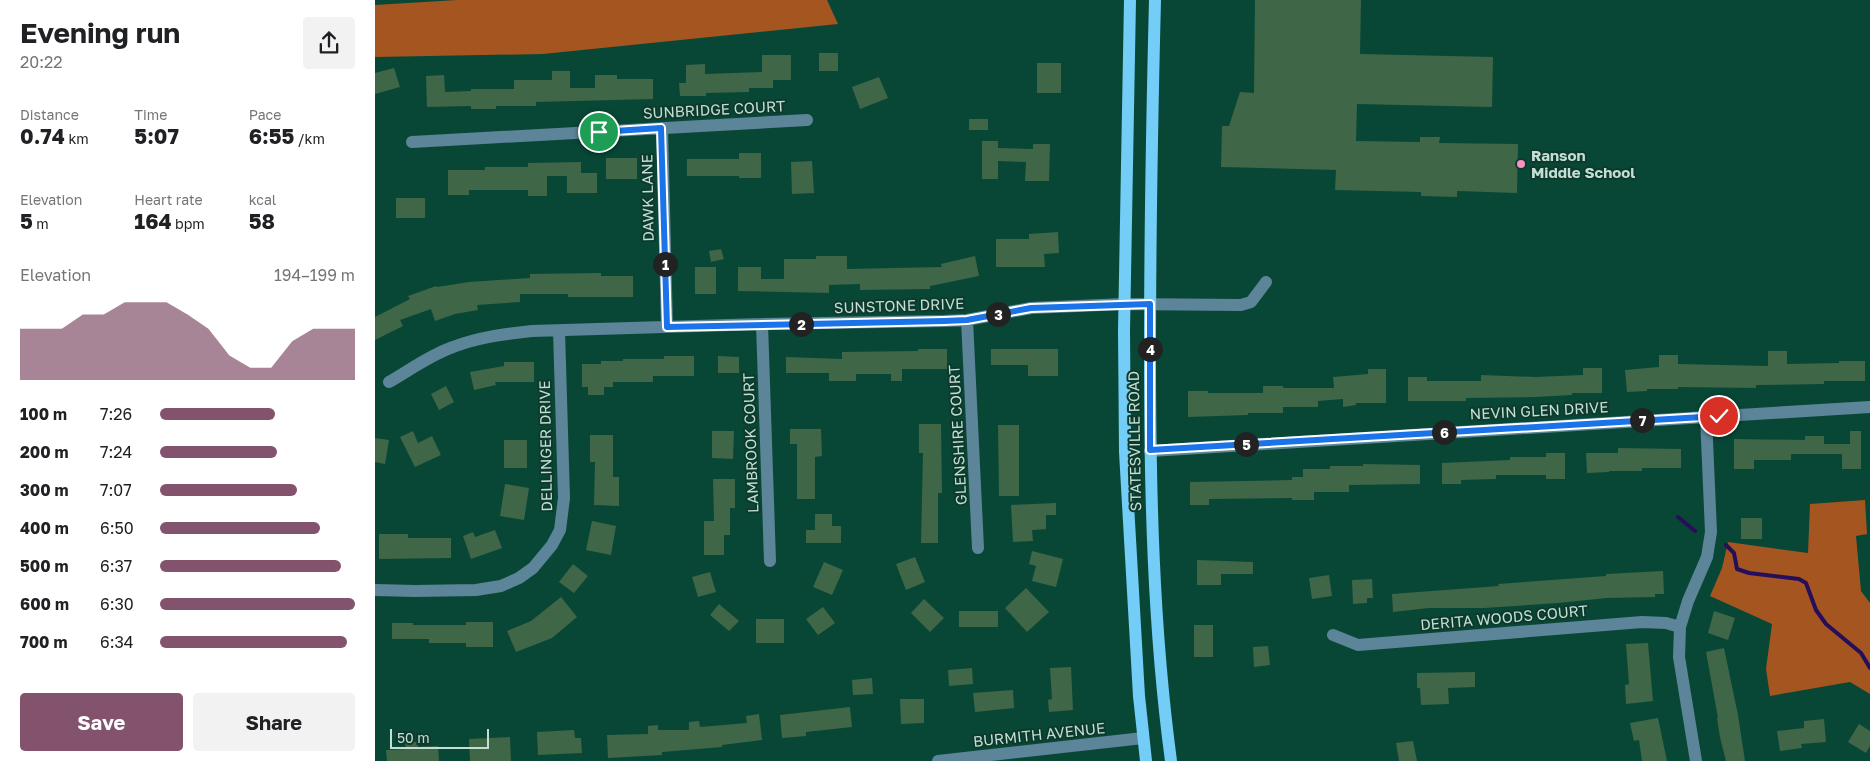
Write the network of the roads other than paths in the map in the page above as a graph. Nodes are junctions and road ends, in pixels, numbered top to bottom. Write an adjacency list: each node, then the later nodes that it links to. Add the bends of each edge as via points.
1 (1130, 0): 7 (main road, STATESVILLE ROAD)
2 (1155, 0): 8 (main road, STATESVILLE ROAD)
3 (807, 120): 4 (street, SUNBRIDGE COURT)
4 (661, 128): 5 (street, SUNBRIDGE COURT); 11 (street, DAWK LANE)
5 (412, 142)
6 (1266, 282): 8 (street, SUNSTONE DRIVE, via 1251,302 1241,305)
7 (1125, 304): 8 (street, SUNSTONE DRIVE); 9 (street, SUNSTONE DRIVE, via 1031,308); 22 (main road, STATESVILLE ROAD, via 1125,452)
8 (1150, 304): 16 (main road, STATESVILLE ROAD)
9 (967, 320): 10 (street, SUNSTONE DRIVE); 17 (street, GLENSHIRE COURT)
10 (762, 324): 11 (street, SUNSTONE DRIVE); 18 (street, LAMBROOK COURT)
11 (667, 327): 12 (street, SUNSTONE DRIVE)
12 (559, 331): 13 (street, SUNSTONE DRIVE, via 502,334 474,340 428,358); 19 (street, DELLINGER DRIVE, via 564,498 560,530 552,545 533,568 501,586 415,592)
13 (389, 382)
14 (1870, 407): 15 (street, NEVIN GLEN DRIVE)
15 (1706, 417): 16 (street, NEVIN GLEN DRIVE); 20 (street, via 1710,546)
16 (1150, 450): 25 (main road, STATESVILLE ROAD, via 1158,625)
17 (979, 548)
18 (770, 561)
19 (375, 590)
20 (1680, 628): 21 (street, DERITA WOODS COURT, via 1666,623 1643,622 1358,645); 26 (street, via 1679,657)
21 (1333, 635)
22 (1143, 738): 23 (street, BURMITH AVENUE); 24 (main road, STATESVILLE ROAD)
23 (939, 761)
24 (1147, 761)
25 (1171, 761)
26 (1696, 761)

